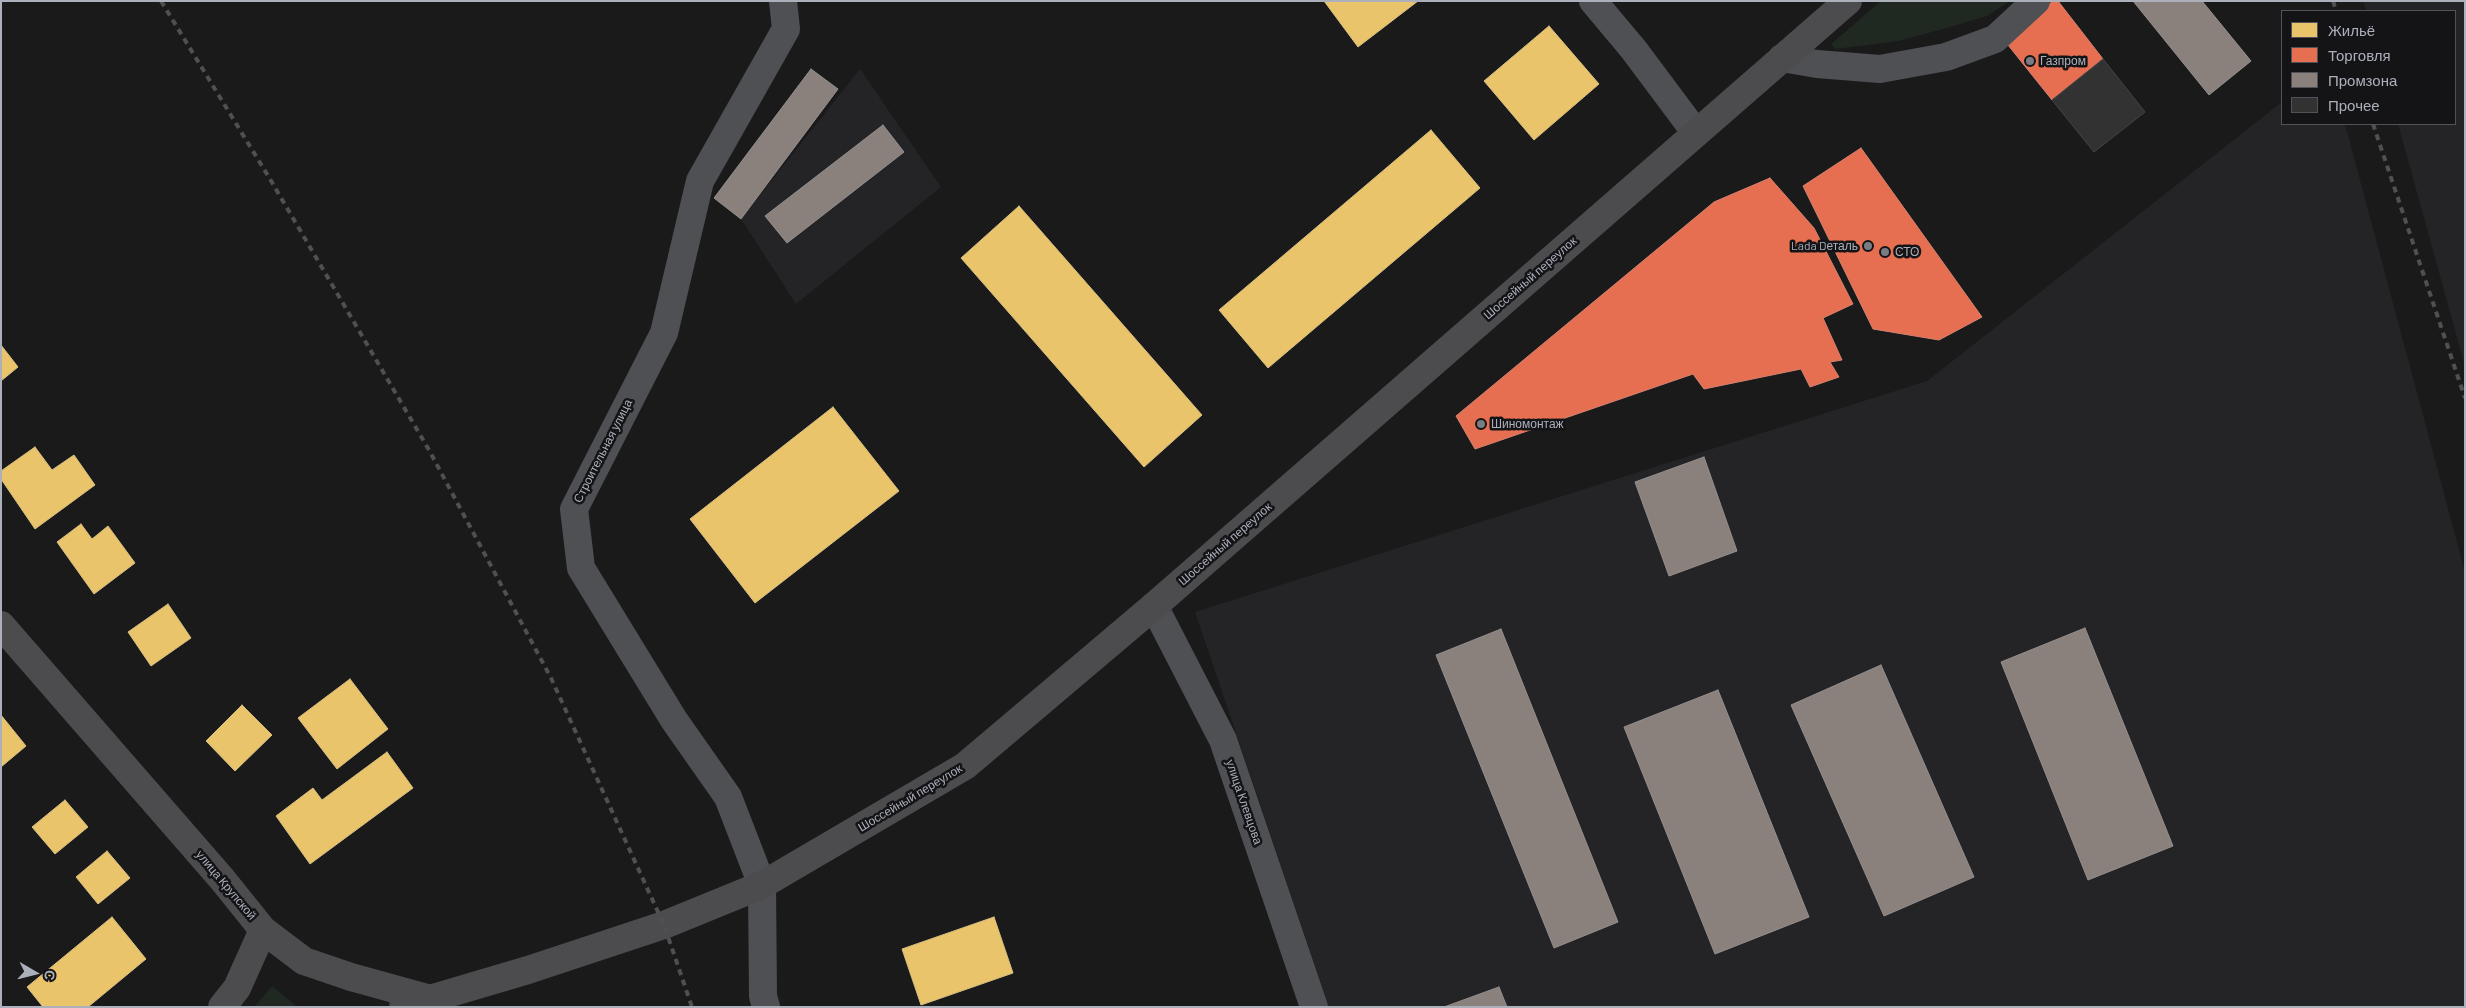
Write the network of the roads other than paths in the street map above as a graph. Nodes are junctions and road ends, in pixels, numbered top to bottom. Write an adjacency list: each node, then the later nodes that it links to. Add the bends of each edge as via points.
1 (783, 1): 9 (street, Строительная улица, via 786,29 700,181 664,333 574,509 581,568 674,720 728,797)
2 (1593, 1): 6 (street)
3 (1848, 1): 5 (main road, Шоссейный переулок)
4 (2036, 1): 5 (street, via 1995,39 1946,57 1880,70)
5 (1782, 58): 6 (main road, Шоссейный переулок)
6 (1696, 134): 7 (main road, Шоссейный переулок)
7 (1154, 606): 9 (main road, Шоссейный переулок, via 965,766); 15 (street, улица Клевцова, via 1223,740)
8 (1, 625): 10 (main road, улица Крупской)
9 (762, 885): 11 (main road, Шоссейный переулок, via 664,926); 14 (street, via 763,996)
10 (263, 930): 12 (main road, улица Крупской, via 304,961); 13 (main road, via 237,988)
11 (528, 970): 12 (main road, улица Крупской)
12 (415, 1002)
13 (222, 1007)
14 (766, 1007)
15 (1314, 1007)

